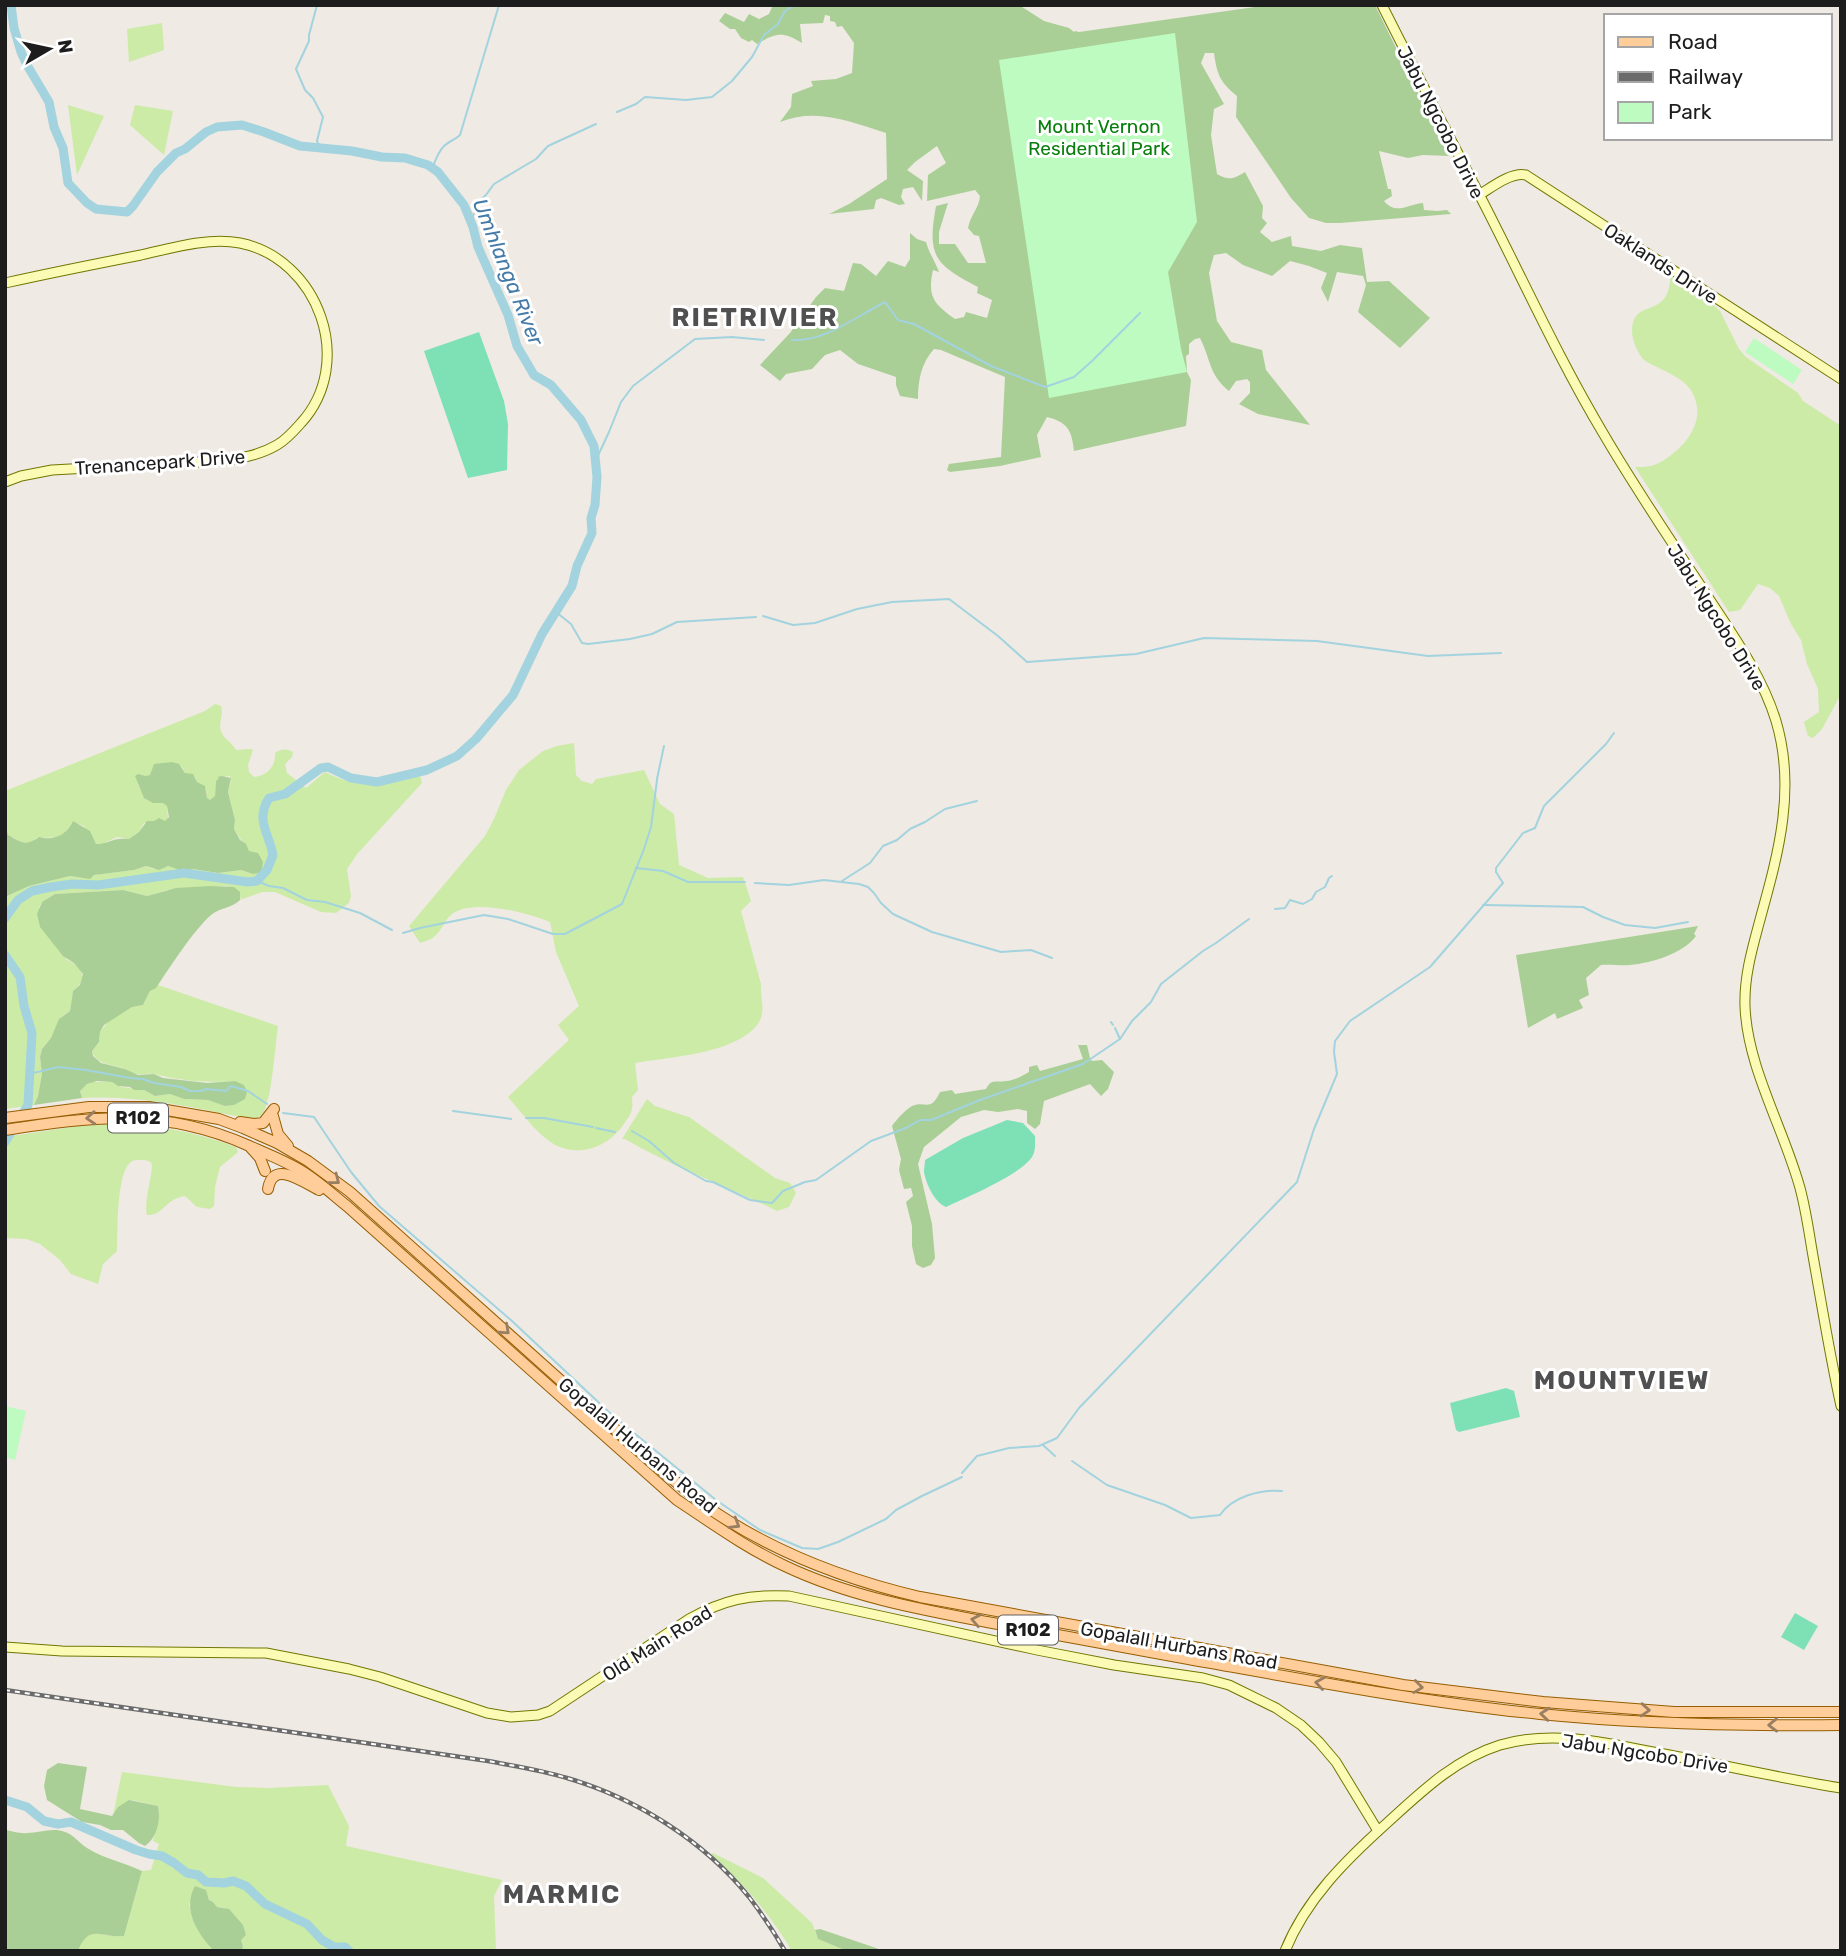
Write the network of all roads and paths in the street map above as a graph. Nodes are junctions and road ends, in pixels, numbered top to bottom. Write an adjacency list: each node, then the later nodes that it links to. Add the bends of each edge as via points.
1 (1382, 5): 2 (street, Jabu Ngcobo Drive)
2 (1479, 195): 4 (street, Oaklands Drive, via 1513,176 1526,175); 14 (street, Jabu Ngcobo Drive, via 1572,380 1741,649 1776,723 1786,805 1777,860 1746,978 1747,1028 1802,1197)
3 (5, 283): 5 (street, Trenancepark Drive, via 188,245 243,244 273,256 301,280 320,311 328,351 321,387 306,418 279,444 258,454 236,460 52,470)
4 (1841, 379)
5 (5, 482)
6 (5, 1118): 7 (main road, Gopalall Hurbans Road / R102, via 103,1106 149,1107)
7 (219, 1119): 10 (main road, Gopalall Hurbans Road / R102); 10 (main road, via 260,1124 274,1113 281,1138)
8 (5, 1130): 9 (main road, Gopalall Hurbans Road / R102, one-way to 8, via 208,1129 160,1119 95,1118)
9 (247, 1145): 11 (main road); 13 (main road, Gopalall Hurbans Road / R102, via 302,1171)
10 (300, 1156): 18 (main road, Gopalall Hurbans Road / R102, one-way to 18, via 350,1192 686,1490 736,1525 844,1577 943,1602 1403,1685 1674,1712)
11 (265, 1171)
12 (268, 1189): 13 (main road, via 271,1179 284,1173)
13 (348, 1206): 19 (main road, Gopalall Hurbans Road / R102, one-way to 13, via 1617,1720 1412,1698 981,1621 840,1588 785,1566 677,1500)
14 (1841, 1406)
15 (55, 1643): 17 (street)
16 (5, 1647): 17 (street, Old Main Road)
17 (46, 1650): 21 (street, Old Main Road, via 266,1653 380,1677 487,1713 531,1716 550,1711 706,1609 744,1597 789,1596 1050,1653 1229,1685 1276,1708 1319,1742)
18 (1841, 1712)
19 (1841, 1725)
20 (1841, 1788): 21 (street, Jabu Ngcobo Drive, via 1597,1741 1527,1739 1473,1756 1447,1771)
21 (1378, 1831): 22 (street, Jabu Ngcobo Drive, via 1321,1888)
22 (1285, 1951)

